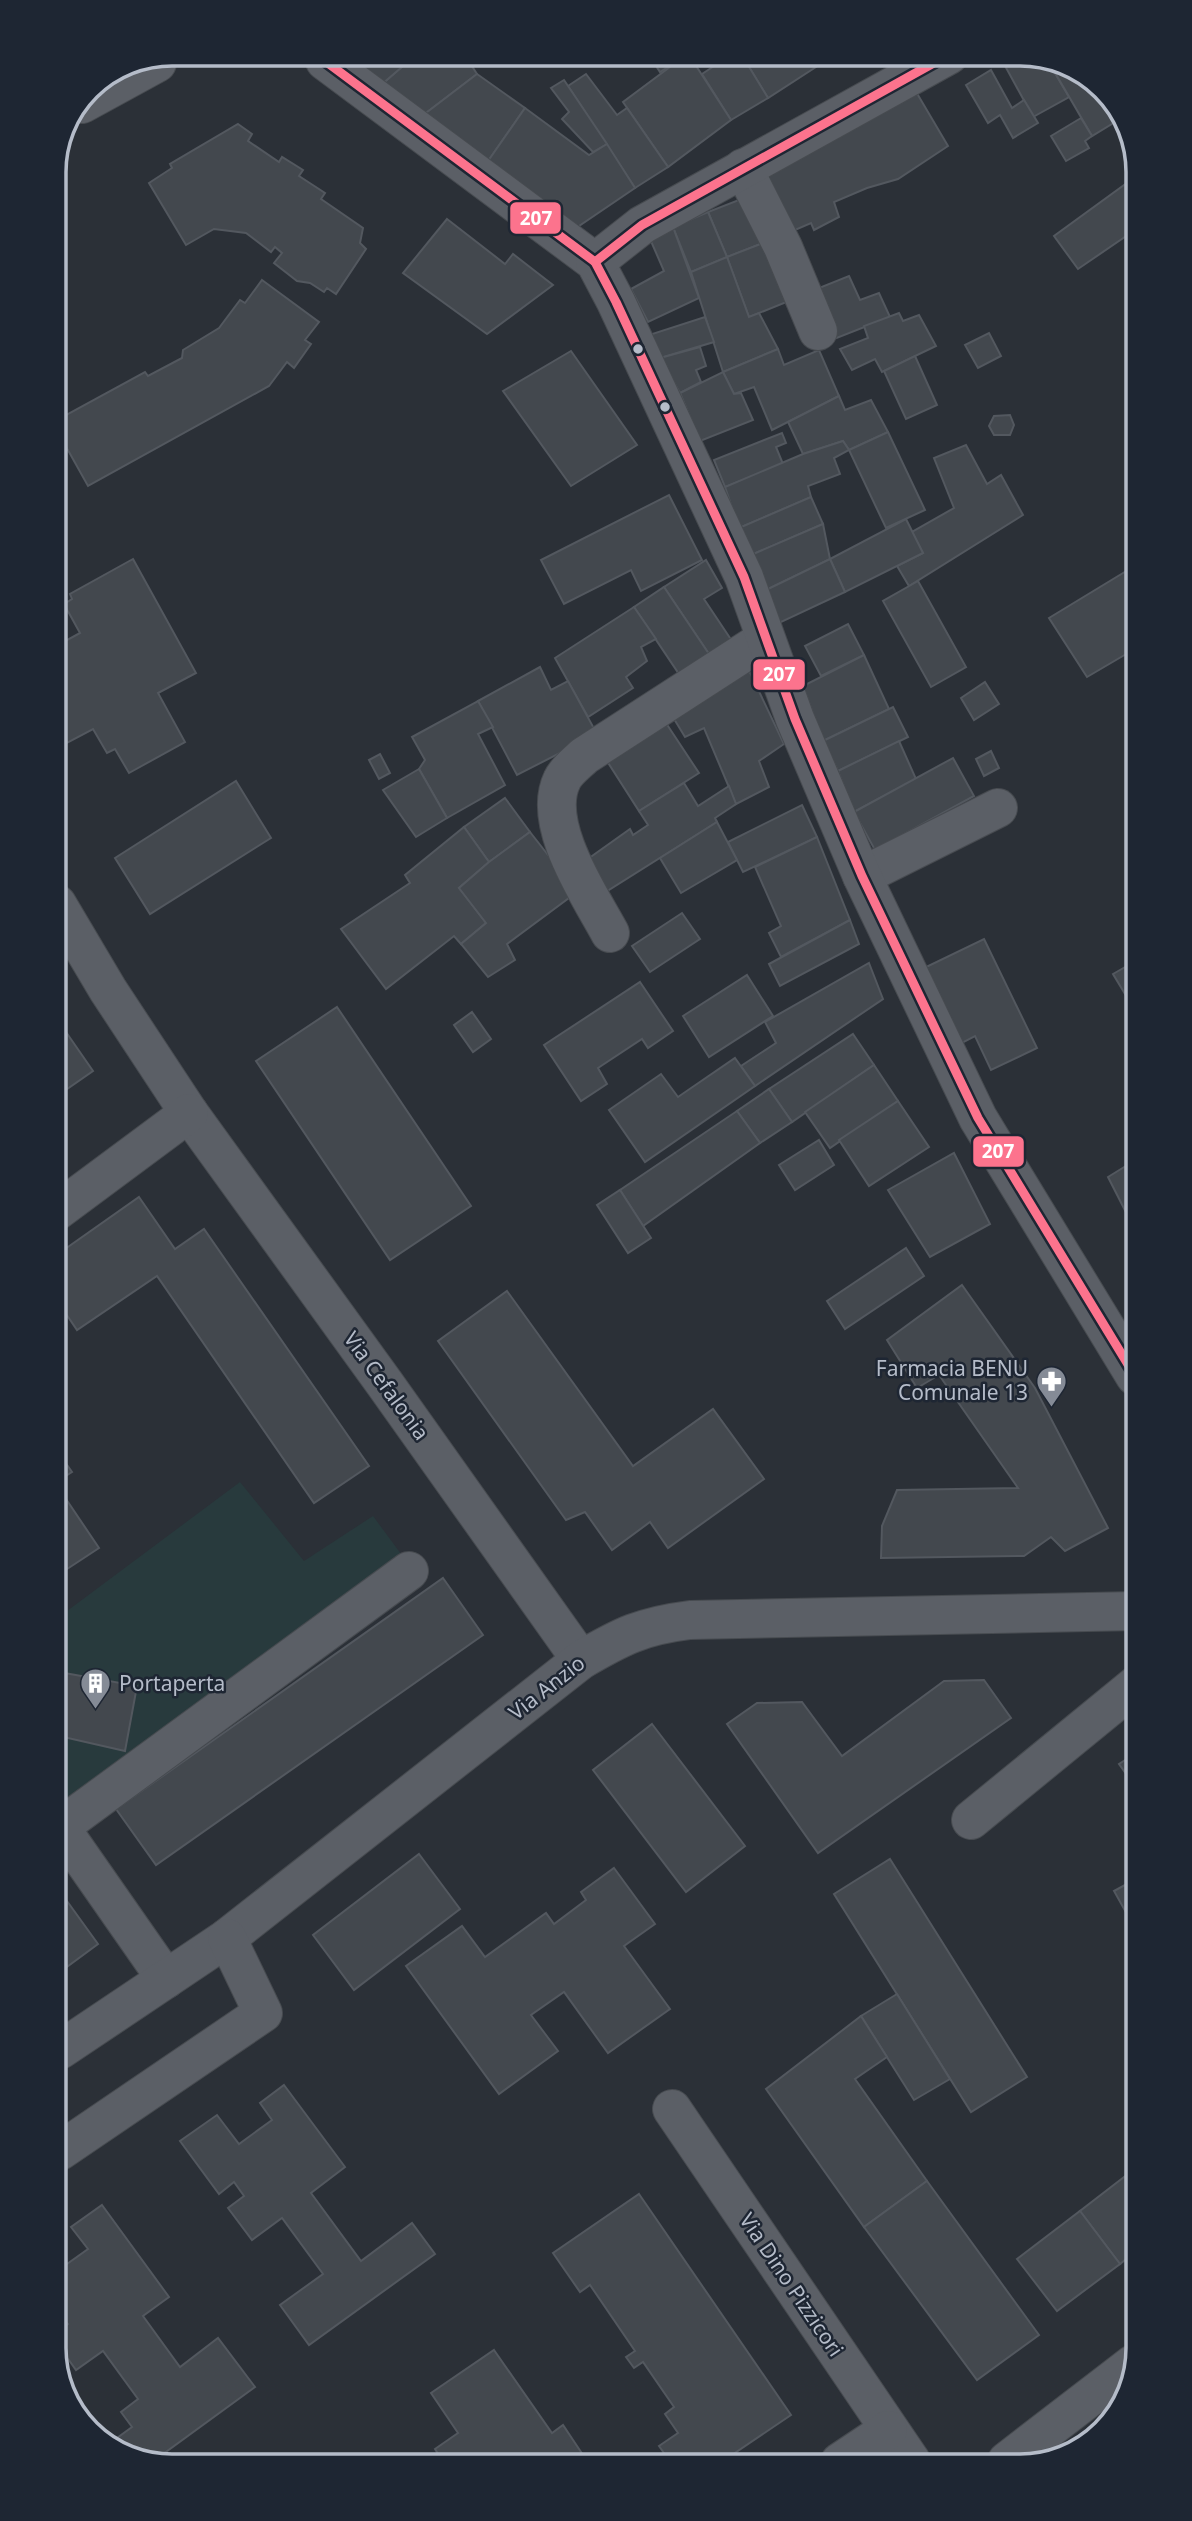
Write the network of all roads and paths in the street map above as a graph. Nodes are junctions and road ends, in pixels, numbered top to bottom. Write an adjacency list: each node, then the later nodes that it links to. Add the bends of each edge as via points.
1 (332, 66): 6 (street)
2 (927, 67): 5 (street)
3 (139, 73): 4 (street)
4 (105, 91)
5 (743, 168): 6 (street, via 642,225); 7 (street)
6 (595, 262): 8 (street, via 744,577)
7 (818, 331)
8 (765, 639): 10 (street); 12 (street, via 584,756 562,779 556,802 558,823 574,867)
9 (998, 808): 10 (street)
10 (862, 876): 15 (street, via 978,1118)
11 (67, 920): 13 (street, Via Cefalonia)
12 (610, 933)
13 (189, 1113): 14 (street); 18 (street, Via Cefalonia)
14 (67, 1204)
15 (1126, 1361)
16 (409, 1571): 21 (street)
17 (1126, 1611): 18 (street, Via Anzio, via 690,1620 632,1633)
18 (581, 1660): 23 (street, Via Anzio)
19 (1126, 1693): 20 (street)
20 (971, 1820)
21 (66, 1821)
22 (66, 1835): 24 (street)
23 (227, 1938): 24 (street, Via Anzio); 27 (street, via 263,2013)
24 (166, 1979): 25 (street, Via Anzio)
25 (66, 2046)
26 (672, 2109): 29 (street, Via Dino Pizzicori)
27 (66, 2147)
28 (1123, 2372): 32 (street)
29 (888, 2430): 30 (street); 31 (street, Via Dino Pizzicori)
30 (852, 2454)
31 (906, 2454)
32 (1016, 2454)

